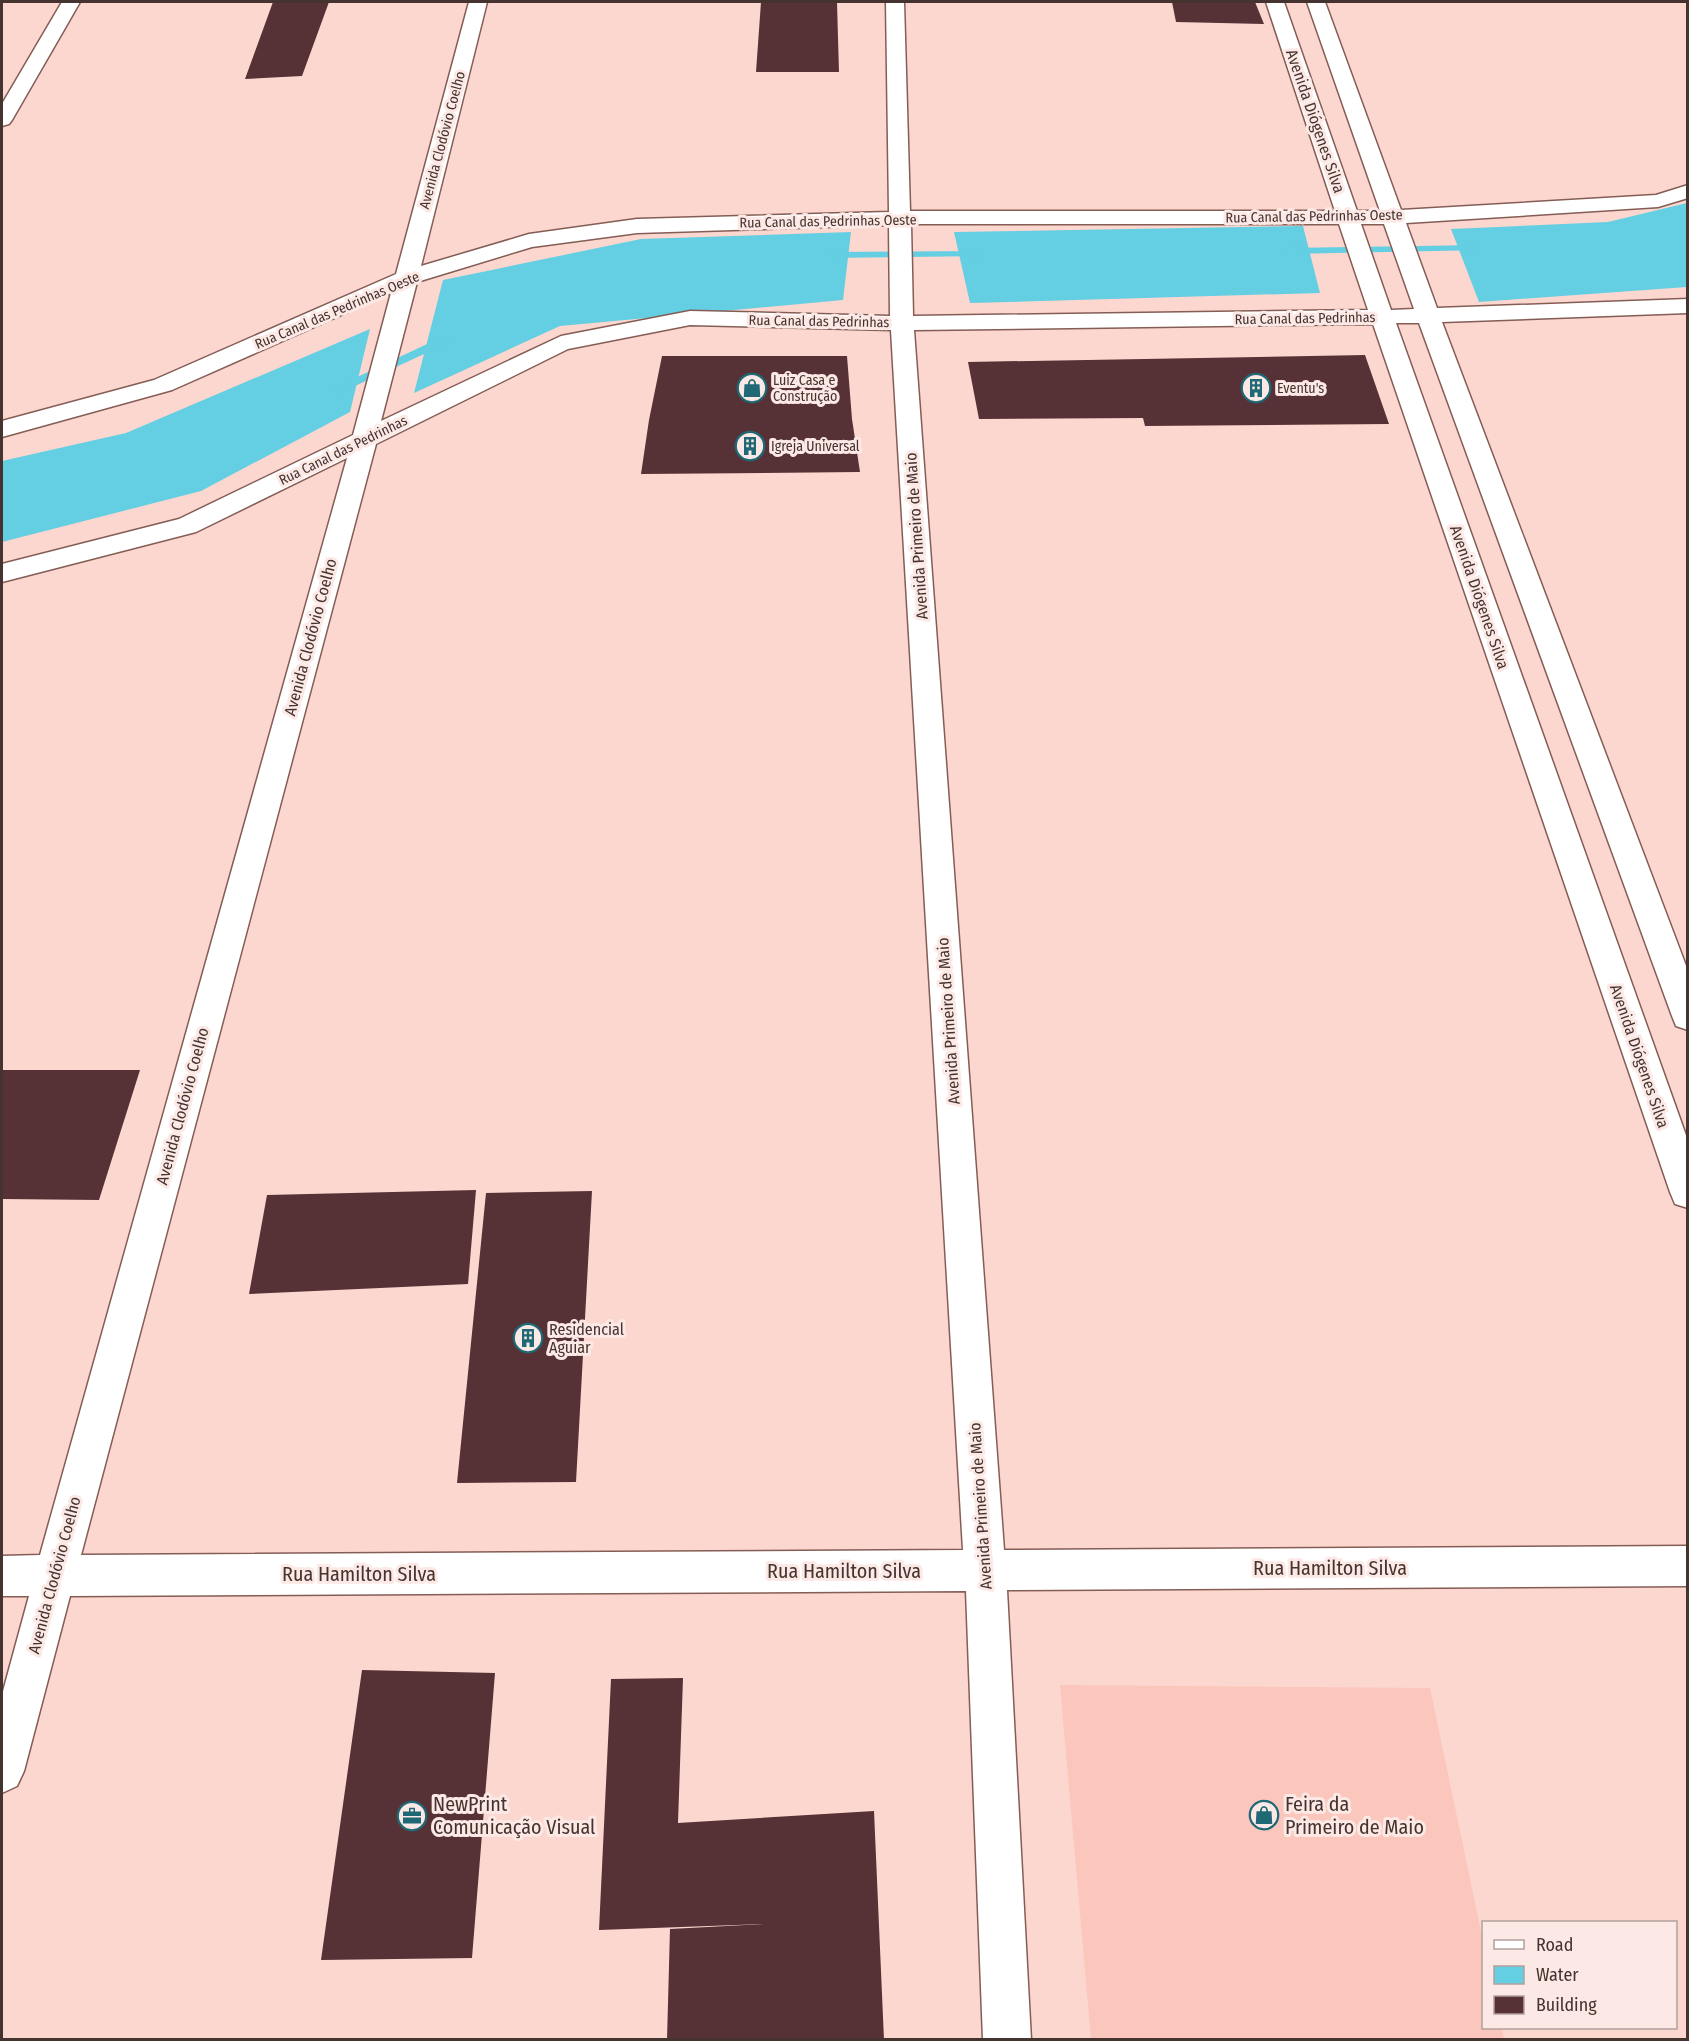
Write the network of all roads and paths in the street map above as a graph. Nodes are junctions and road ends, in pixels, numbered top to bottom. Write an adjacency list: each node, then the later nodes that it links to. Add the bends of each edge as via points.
1 (71, 2): 6 (street)
2 (478, 2): 11 (street, Avenida Clodóvio Coelho)
3 (895, 2): 10 (street, Avenida Primeiro de Maio)
4 (1275, 2): 8 (street, Avenida Diógenes Silva)
5 (1316, 2): 9 (street)
6 (2, 120)
7 (1688, 191): 9 (street, Rua Canal das Pedrinhas Oeste, via 1658,201)
8 (1352, 227): 9 (street, Rua Canal das Pedrinhas Oeste); 10 (street, Rua Canal das Pedrinhas Oeste); 15 (street, Avenida Diógenes Silva)
9 (1397, 227): 12 (street)
10 (899, 228): 11 (street, Rua Canal das Pedrinhas Oeste, via 637,226 529,241); 14 (street, Avenida Primeiro de Maio)
11 (404, 287): 16 (street, Rua Canal das Pedrinhas Oeste, via 163,385); 17 (street, Avenida Clodóvio Coelho)
12 (1424, 303): 13 (street, Rua Canal das Pedrinhas); 15 (street, Rua Canal das Pedrinhas); 19 (street)
13 (1688, 306)
14 (902, 310): 15 (street, Rua Canal das Pedrinhas); 17 (street, Rua Canal das Pedrinhas, via 690,318 561,343); 22 (street, Avenida Primeiro de Maio)
15 (1382, 316): 20 (street, Avenida Diógenes Silva)
16 (2, 429)
17 (364, 441): 18 (street, Rua Canal das Pedrinhas, via 187,526); 24 (street, Avenida Clodóvio Coelho)
18 (2, 573)
19 (1688, 1016)
20 (1688, 1192)
21 (1688, 1566): 22 (street, Rua Hamilton Silva)
22 (984, 1570): 24 (street, Rua Hamilton Silva); 26 (street, Avenida Primeiro de Maio)
23 (2, 1576): 24 (street, Rua Hamilton Silva)
24 (54, 1577): 25 (street, Avenida Clodóvio Coelho)
25 (2, 1771)
26 (1007, 2040)

